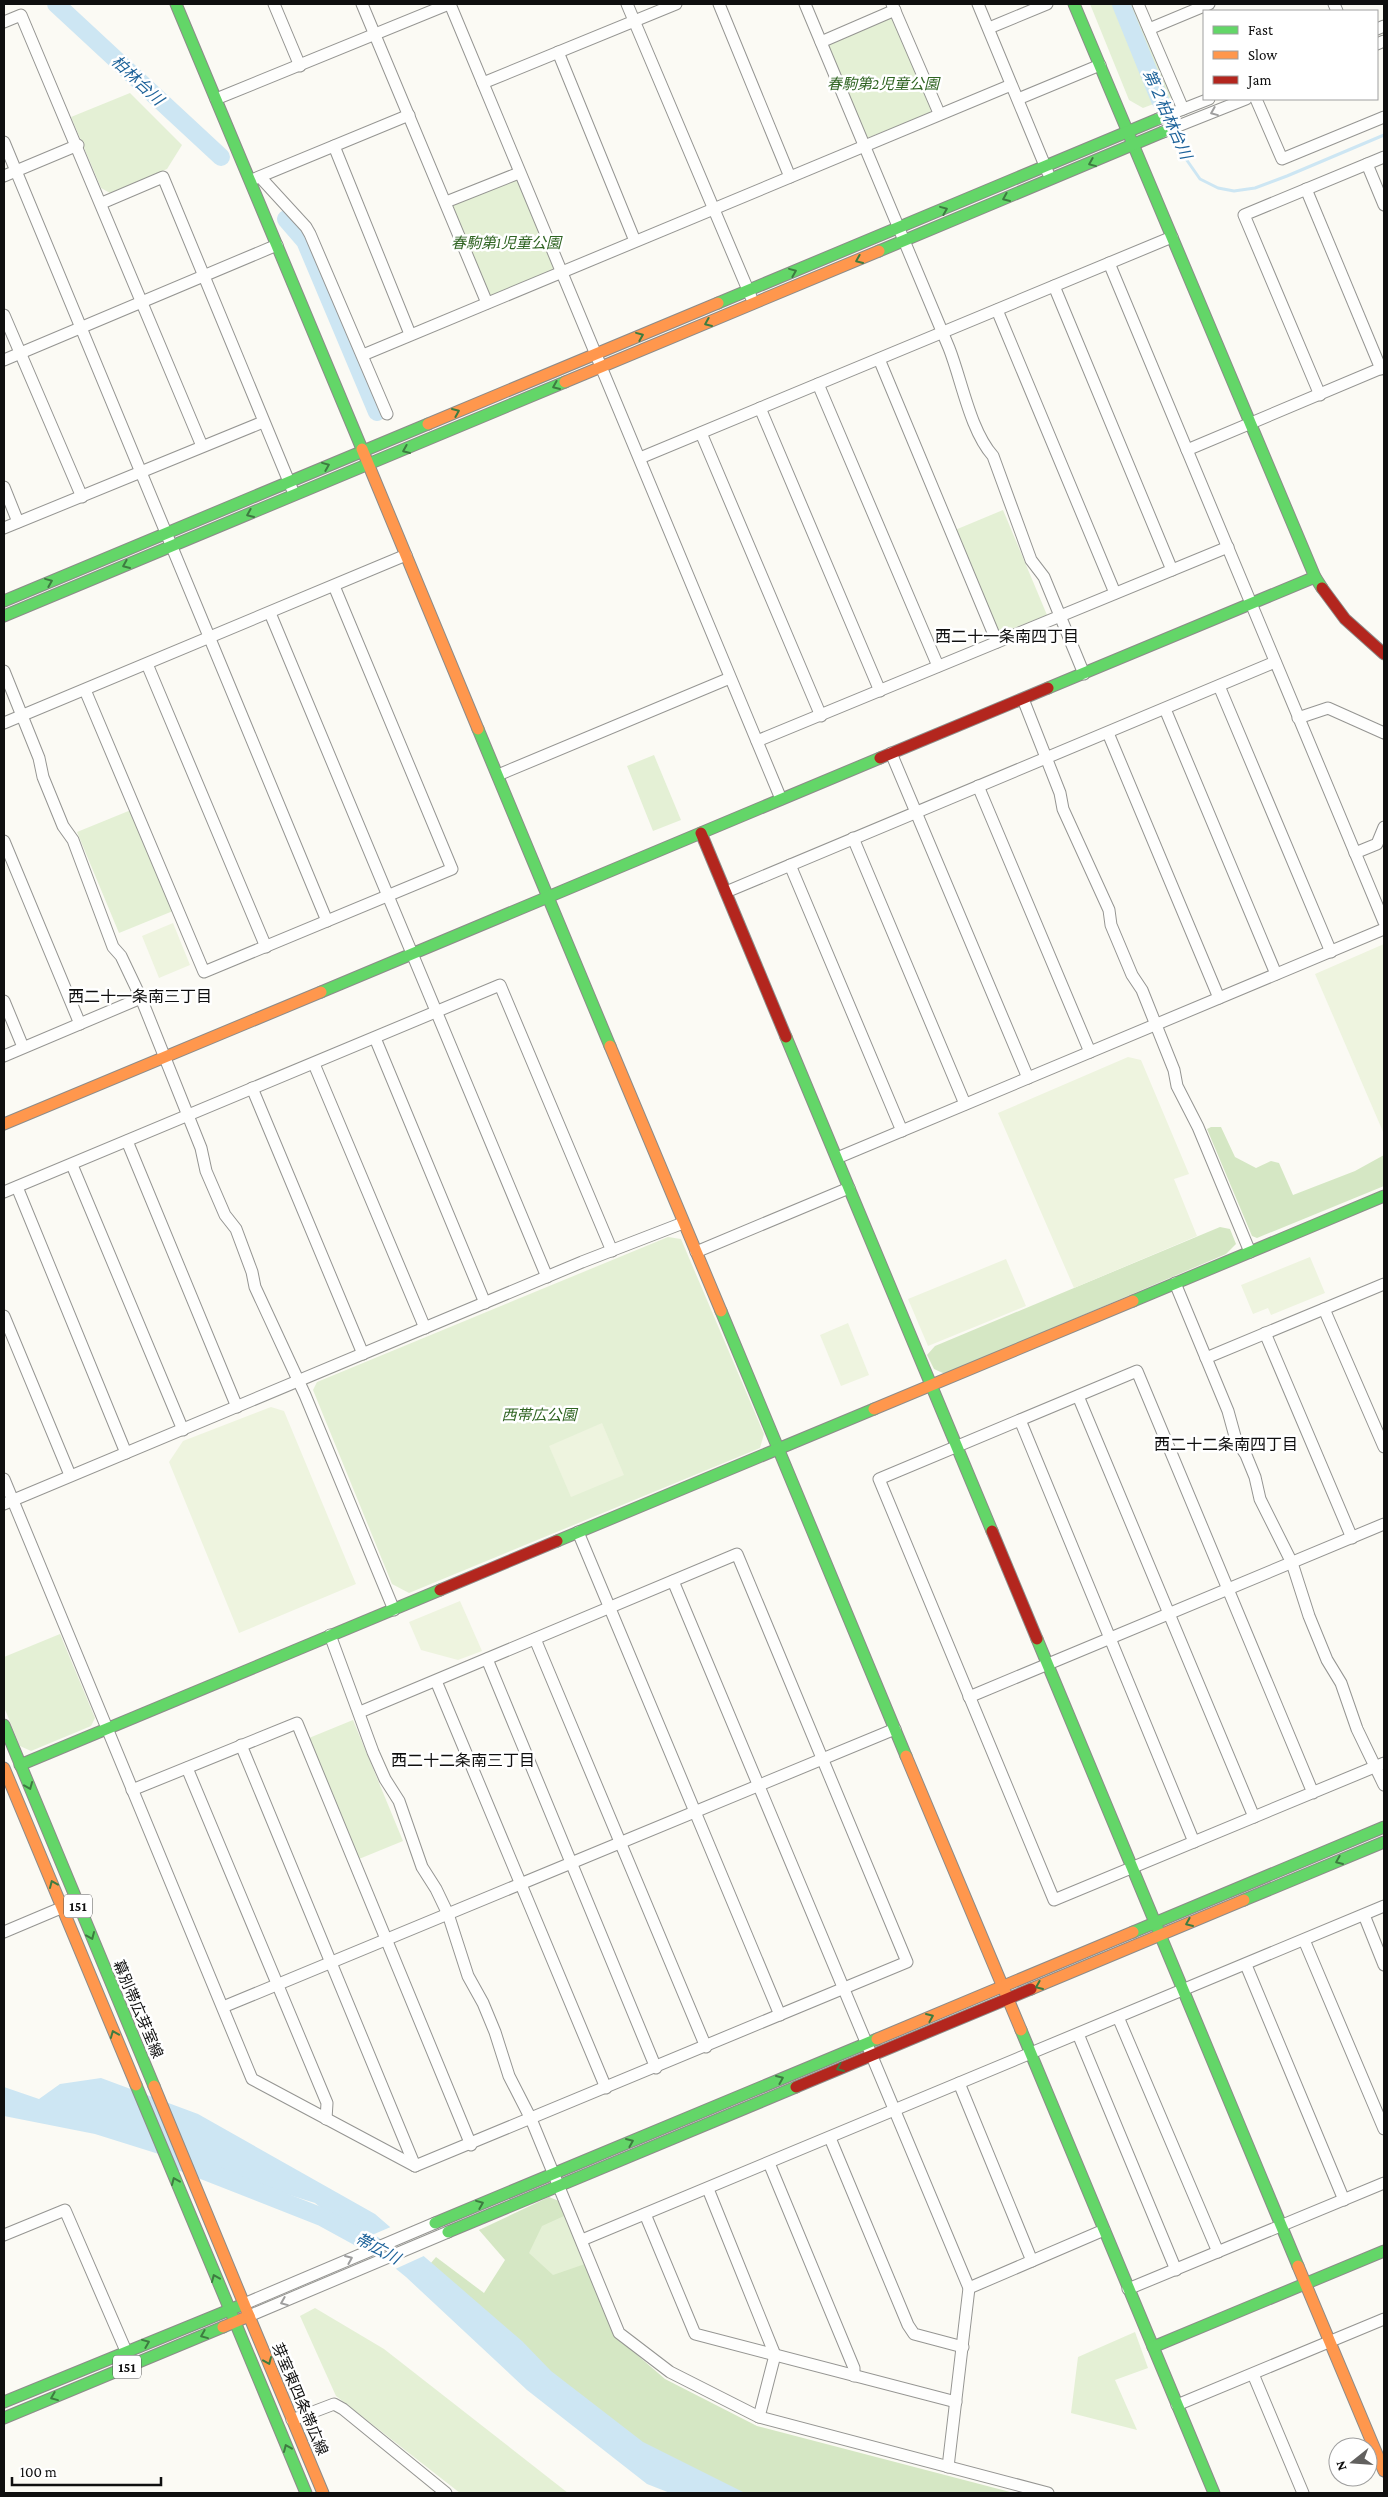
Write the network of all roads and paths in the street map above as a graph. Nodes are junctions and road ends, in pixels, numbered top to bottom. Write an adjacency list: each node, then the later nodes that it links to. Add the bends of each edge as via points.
1 (176, 4): 26 (street)
2 (274, 4): 23 (street)
3 (362, 4): 19 (street)
4 (449, 4): 19 (street); 24 (street)
5 (627, 4): 15 (street)
6 (676, 4): 15 (street)
7 (719, 4): 47 (street)
8 (805, 4): 20 (street)
9 (978, 4): 17 (street)
10 (1047, 4): 17 (street)
11 (1074, 4): 22 (street)
12 (1138, 4): 18 (street)
13 (1209, 4): 18 (street)
14 (894, 7): 20 (street); 32 (street)
15 (634, 21): 21 (street); 54 (street)
16 (4, 22): 37 (street, via 21,15)
17 (988, 28): 25 (street)
18 (1149, 30): 31 (street)
19 (375, 34): 23 (street); 33 (street)
20 (821, 42): 39 (street)
21 (558, 52): 24 (street); 57 (street)
22 (1100, 65): 27 (street); 35 (street)
23 (300, 66): 26 (street)
24 (483, 83): 45 (street)
25 (1011, 85): 27 (street); 32 (street)
26 (216, 99): 48 (street)
27 (1018, 99): 43 (street)
28 (1207, 100): 31 (street)
29 (1244, 100): 40 (street, one-way to 40)
30 (1256, 100): 34 (street, via 1282,159)
31 (1180, 111): 35 (street)
32 (940, 113): 39 (street)
33 (409, 115): 38 (street); 51 (street)
34 (1384, 117)
35 (1128, 132): 40 (street); 43 (street)
36 (4, 142): 44 (street)
37 (78, 145): 44 (street); 52 (street)
38 (334, 146): 48 (street); 72 (street)
39 (864, 146): 47 (street); 55 (street)
40 (1133, 146): 49 (street, one-way to 49); 56 (street)
41 (1384, 157): 42 (street)
42 (1367, 164): 50 (street); 53 (street)
43 (1046, 168): 49 (street); 55 (street, one-way to 43)
44 (16, 171): 46 (street); 70 (street)
45 (519, 173): 51 (street); 61 (street)
46 (4, 176)
47 (790, 177): 54 (street)
48 (255, 179): 59 (street); 75 (street, via 306,227)
49 (1051, 180): 58 (street, one-way to 58)
50 (1306, 189): 79 (street); 81 (street, via 1244,215)
51 (446, 202): 66 (street)
52 (102, 203): 62 (street, via 163,177); 65 (street)
53 (1384, 205)
54 (714, 208): 57 (street); 64 (street)
55 (899, 228): 58 (street); 64 (street, one-way to 55)
56 (1172, 237): 60 (street); 85 (street)
57 (635, 240): 61 (street)
58 (904, 241): 67 (street, one-way to 67); 71 (street)
59 (276, 245): 62 (street); 89 (street)
60 (1108, 263): 63 (street); 88 (street)
61 (560, 272): 66 (street); 74 (street)
62 (203, 276): 65 (street); 84 (street)
63 (1054, 286): 68 (street); 103 (street)
64 (748, 290): 67 (street); 74 (street, one-way to 64)
65 (143, 302): 70 (street); 87 (street)
66 (487, 303): 72 (street)
67 (753, 304): 78 (street, one-way to 78)
68 (997, 310): 71 (street); 106 (street)
69 (4, 315): 73 (street)
70 (82, 327): 73 (street); 92 (street)
71 (942, 332): 76 (street); 111 (street, via 960,377 961,388 985,447 996,465 1031,560 1044,577)
72 (410, 334): 75 (street)
73 (20, 354): 77 (street); 96 (street)
74 (595, 354): 78 (street); 89 (street, one-way to 74)
75 (362, 355): 83 (street)
76 (879, 359): 80 (street); 113 (street)
77 (4, 360)
78 (601, 368): 90 (street); 91 (street, one-way to 91)
79 (1383, 368): 81 (street)
80 (818, 384): 82 (street); 117 (street)
81 (1320, 395): 85 (street)
82 (760, 408): 86 (street); 123 (street)
83 (387, 414)
84 (264, 422): 87 (street); 93 (street)
85 (1250, 424): 88 (street); 104 (street)
86 (701, 433): 90 (street); 127 (street)
87 (202, 446): 92 (street)
88 (1187, 450): 101 (street)
89 (362, 452): 91 (street); 93 (street, one-way to 89)
90 (640, 458): 120 (street)
91 (368, 465): 95 (street); 102 (street)
92 (142, 473): 96 (street); 99 (street)
93 (289, 481): 95 (street); 99 (street)
94 (4, 487): 97 (street)
95 (295, 495): 100 (street, one-way to 100)
96 (82, 497): 97 (street)
97 (18, 522): 98 (street)
98 (4, 528)
99 (167, 533): 100 (street); 107 (street, one-way to 99)
100 (171, 547): 110 (street, one-way to 110); 112 (street)
101 (1228, 547): 103 (street); 108 (street)
102 (406, 555): 105 (street); 135 (street)
103 (1172, 570): 106 (street)
104 (1315, 577): 108 (street); 114 (street, via 1349,624)
105 (334, 586): 109 (street); 147 (street, via 452,869)
106 (1115, 593): 111 (street)
107 (4, 601)
108 (1251, 603): 115 (street); 119 (street)
109 (270, 613): 112 (street); 147 (street)
110 (4, 616)
111 (1060, 617): 113 (street); 119 (street)
112 (208, 639): 116 (street); 148 (street)
113 (997, 642): 117 (street)
114 (1384, 654)
115 (1275, 662): 121 (street); 128 (street)
116 (147, 664): 122 (street); 151 (street)
117 (938, 666): 123 (street)
118 (4, 671): 126 (street)
119 (1084, 674): 124 (street)
120 (730, 678): 132 (street); 135 (street)
121 (1219, 686): 125 (street); 152 (street)
122 (85, 690): 126 (street); 151 (street, via 204,972)
123 (880, 691): 127 (street)
124 (1023, 699): 133 (street); 134 (street)
125 (1165, 709): 130 (street); 154 (street)
126 (23, 715): 129 (street); 155 (street, via 43,777 63,826 73,840 113,947 122,956)
127 (821, 716): 132 (street)
128 (1298, 718): 131 (street, via 1328,708); 143 (street)
129 (4, 723)
130 (1108, 733): 134 (street); 156 (street)
131 (1384, 733)
132 (757, 741): 137 (street)
133 (891, 753): 137 (street); 138 (street)
134 (1046, 757): 136 (street); 160 (street, via 1063,809 1109,910 1111,925)
135 (498, 775): 146 (street)
136 (978, 786): 138 (street); 163 (street)
137 (781, 799): 140 (street)
138 (916, 812): 141 (street); 167 (street)
139 (1384, 827): 143 (street, via 1377,844)
140 (701, 833): 145 (street); 146 (street)
141 (853, 838): 144 (street); 169 (street)
142 (4, 841): 159 (street)
143 (1355, 853): 149 (street)
144 (790, 865): 145 (street); 172 (street)
145 (726, 892): 174 (street)
146 (549, 896): 153 (street); 180 (street)
147 (388, 897): 148 (street); 153 (street)
148 (327, 921): 151 (street)
149 (1384, 922)
150 (1384, 929): 152 (street)
151 (266, 947)
152 (1331, 952): 154 (street)
153 (412, 953): 158 (street); 165 (street)
154 (1276, 974): 156 (street)
155 (141, 998): 159 (street); 165 (street)
156 (1219, 998): 160 (street)
157 (4, 1001): 162 (street)
158 (436, 1012): 161 (street); 181 (street, via 500,985); 184 (street)
159 (80, 1024): 162 (street)
160 (1157, 1025): 163 (street); 183 (street, via 1177,1086 1198,1127)
161 (375, 1038): 166 (street); 187 (street)
162 (23, 1048): 164 (street)
163 (1090, 1052): 167 (street)
164 (4, 1056)
165 (164, 1056): 170 (street); 171 (street)
166 (314, 1064): 168 (street); 190 (street)
167 (1028, 1078): 169 (street)
168 (252, 1088): 170 (street); 192 (street)
169 (965, 1104): 172 (street)
170 (188, 1115): 173 (street); 194 (street, via 206,1171 225,1215 236,1229 255,1287)
171 (4, 1124)
172 (902, 1131): 174 (street)
173 (127, 1141): 175 (street); 197 (street)
174 (837, 1158): 177 (street)
175 (72, 1164): 176 (street); 199 (street)
176 (17, 1187): 178 (street); 203 (street)
177 (849, 1188): 182 (street); 195 (street)
178 (4, 1192)
179 (1384, 1196): 183 (street)
180 (683, 1224): 181 (street); 182 (street)
181 (612, 1251): 184 (street)
182 (696, 1252): 202 (street)
183 (1250, 1252): 185 (street)
184 (547, 1277): 187 (street)
185 (1175, 1283): 193 (street); 195 (street)
186 (1384, 1284): 188 (street)
187 (485, 1304): 190 (street)
188 (1324, 1309): 191 (street); 201 (street)
189 (4, 1316): 204 (street)
190 (425, 1328): 192 (street)
191 (1266, 1333): 193 (street); 209 (street)
192 (363, 1354): 194 (street)
193 (1206, 1358): 210 (street, via 1236,1440 1255,1477 1260,1500)
194 (299, 1381): 197 (street); 214 (street)
195 (932, 1386): 200 (street); 202 (street)
196 (1078, 1396): 198 (street); 212 (street, via 1137,1371); 215 (street)
197 (237, 1407): 199 (street)
198 (1020, 1420): 200 (street); 218 (street)
199 (182, 1430): 203 (street)
200 (957, 1446): 220 (street); 222 (street, via 879,1479)
201 (1384, 1447)
202 (778, 1449): 208 (street); 226 (street)
203 (126, 1453): 204 (street)
204 (70, 1475): 206 (street)
205 (4, 1479): 206 (street)
206 (8, 1502): 225 (street)
207 (1384, 1524): 209 (street)
208 (578, 1532): 213 (street); 214 (street)
209 (1352, 1538): 210 (street)
210 (1292, 1563): 212 (street); 230 (street, via 1309,1616 1341,1683 1357,1729)
211 (673, 1581): 213 (street); 228 (street, via 737,1554); 233 (street)
212 (1228, 1590): 215 (street); 236 (street)
213 (609, 1608): 217 (street); 237 (street)
214 (394, 1610): 216 (street)
215 (1169, 1614): 218 (street); 238 (street)
216 (330, 1636): 223 (street); 225 (street)
217 (535, 1638): 219 (street); 240 (street)
218 (1110, 1638): 220 (street); 241 (street)
219 (487, 1659): 221 (street); 243 (street)
220 (1048, 1665): 222 (street); 244 (street)
221 (436, 1681): 223 (street); 245 (street)
222 (969, 1697): 244 (street, via 1054,1900)
223 (360, 1712): 249 (street, via 385,1779 399,1801 422,1867)
224 (4, 1725): 229 (street, 幕別帯広芽室線 / 151)
225 (106, 1729): 229 (street); 235 (street)
226 (895, 1729): 228 (street); 260 (street)
227 (241, 1745): 231 (street); 254 (street, via 297,1723); 256 (street)
228 (822, 1759): 233 (street); 261 (street, via 907,1962)
229 (20, 1765): 232 (street); 246 (street, 幕別帯広芽室線 / 151, one-way to 246)
230 (1380, 1765): 234 (street); 236 (street)
231 (186, 1768): 235 (street); 259 (street)
232 (4, 1771): 248 (street, 幕別帯広芽室線 / 151, one-way to 232)
233 (758, 1785): 237 (street); 261 (street)
234 (1384, 1785)
235 (132, 1790): 264 (street)
236 (1313, 1793): 238 (street)
237 (695, 1812): 240 (street); 265 (street)
238 (1254, 1817): 241 (street)
239 (1384, 1827): 251 (street)
240 (622, 1842): 243 (street); 269 (street)
241 (1194, 1842): 244 (street)
242 (1384, 1842): 253 (street, one-way to 253)
243 (572, 1864): 245 (street); 272 (street)
244 (1132, 1868): 251 (street)
245 (522, 1884): 249 (street); 274 (street)
246 (77, 1902): 248 (street); 299 (street, 幕別帯広芽室線 / 151, one-way to 299)
247 (1384, 1906): 250 (street)
248 (63, 1908): 252 (street); 300 (street, 幕別帯広芽室線 / 151, one-way to 248)
249 (448, 1914): 254 (street); 277 (street, via 468,1976 483,2003 509,2076)
250 (1364, 1915): 255 (street); 257 (street)
251 (1155, 1922): 253 (street); 260 (street)
252 (4, 1932)
253 (1161, 1935): 262 (street); 263 (street, one-way to 263)
254 (387, 1940): 256 (street); 280 (street)
255 (1304, 1940): 258 (street); 278 (street)
256 (332, 1963): 259 (street); 282 (street)
257 (1384, 1964)
258 (1246, 1965): 262 (street); 286 (street)
259 (278, 1985): 264 (street); 276 (street, via 327,2103)
260 (1002, 1987): 263 (street); 268 (street, one-way to 260)
261 (844, 1990): 265 (street); 268 (street)
262 (1184, 1990): 266 (street); 288 (street)
263 (1008, 1999): 270 (street); 271 (street)
264 (224, 2007): 276 (street, via 252,2079)
265 (780, 2015): 269 (street)
266 (1118, 2016): 267 (street); 293 (street)
267 (1078, 2034): 270 (street); 295 (street)
268 (866, 2043): 271 (street); 283 (street, one-way to 268)
269 (706, 2046): 272 (street)
270 (1030, 2053): 273 (street); 289 (street)
271 (871, 2055): 275 (street); 283 (street, one-way to 283)
272 (656, 2068): 274 (street)
273 (958, 2083): 275 (street); 294 (street)
274 (606, 2088): 277 (street)
275 (894, 2110): 279 (street); 297 (street)
276 (326, 2119): 282 (street)
277 (531, 2119): 280 (street); 283 (street)
278 (1384, 2129)
279 (830, 2138): 281 (street); 305 (street, via 908,2325 914,2334)
280 (471, 2145): 282 (street)
281 (769, 2163): 285 (street); 310 (street, via 854,2368)
282 (415, 2166)
283 (556, 2180): 291 (street); 299 (street, one-way to 283, via 435,2223); 301 (street, one-way to 301, via 448,2232)
284 (1384, 2183): 286 (street)
285 (708, 2188): 287 (street); 308 (street)
286 (1344, 2200): 288 (street)
287 (645, 2214): 291 (street); 308 (street, via 695,2334)
288 (1282, 2226): 293 (street); 296 (street)
289 (1104, 2230): 294 (street); 298 (street)
290 (4, 2235): 307 (street, via 65,2210)
291 (582, 2240): 314 (street, via 619,2332 670,2372)
292 (1384, 2251): 296 (street)
293 (1218, 2252): 295 (street)
294 (1032, 2261): 297 (street)
295 (1176, 2270): 298 (street)
296 (1305, 2284): 304 (street); 306 (street)
297 (969, 2288): 305 (street)
298 (1128, 2289): 306 (street)
299 (244, 2304): 300 (street, 151); 301 (street, 幕別帯広芽室線 / 151)
300 (229, 2310): 303 (street, 幕別帯広芽室線 / 151); 307 (street, 151, one-way to 300)
301 (249, 2316): 303 (street, 151); 316 (street, 芽室東四条帯広線, one-way to 316)
302 (1384, 2319): 304 (street)
303 (235, 2322): 315 (street, 151, one-way to 315); 319 (street, 芽室東四条帯広線, one-way to 303)
304 (1331, 2342): 309 (street); 318 (street)
305 (963, 2347): 312 (street)
306 (1153, 2347): 313 (street)
307 (126, 2351): 311 (street, 151)
308 (775, 2355): 310 (street); 314 (street)
309 (1253, 2374): 313 (street); 324 (street)
310 (854, 2376): 312 (street)
311 (4, 2402)
312 (956, 2402): 317 (street)
313 (1177, 2405): 323 (street)
314 (759, 2417): 317 (street)
315 (4, 2418)
316 (292, 2420): 320 (street, 芽室東四条帯広線); 321 (street, via 334,2404)
317 (948, 2467): 322 (street)
318 (1384, 2471)
319 (306, 2493)
320 (323, 2493)
321 (446, 2493)
322 (1048, 2493)
323 (1214, 2493)
324 (1303, 2493)

